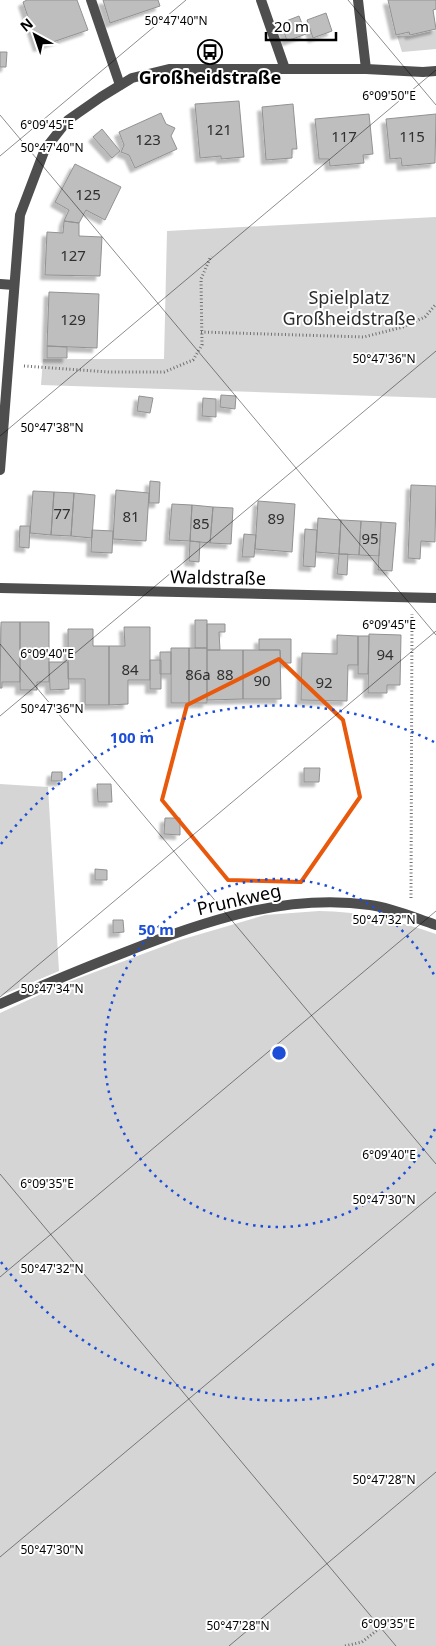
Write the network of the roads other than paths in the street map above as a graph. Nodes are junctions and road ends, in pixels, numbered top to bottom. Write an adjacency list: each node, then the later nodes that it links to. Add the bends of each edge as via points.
1 (91, 0): 7 (street)
2 (260, 0): 4 (street)
3 (358, 0): 5 (street)
4 (285, 69): 5 (street); 7 (street, via 169,69 132,78)
5 (366, 69): 6 (street)
6 (436, 71)
7 (120, 85): 9 (street, via 68,120 45,149 20,215)
8 (0, 284): 9 (street)
9 (14, 285): 10 (street)
10 (0, 470)
11 (0, 588): 12 (street, Waldstraße)
12 (436, 598)
13 (436, 925): 14 (street, Prunkweg, via 370,905 319,903 263,908 178,932)
14 (0, 1004)

